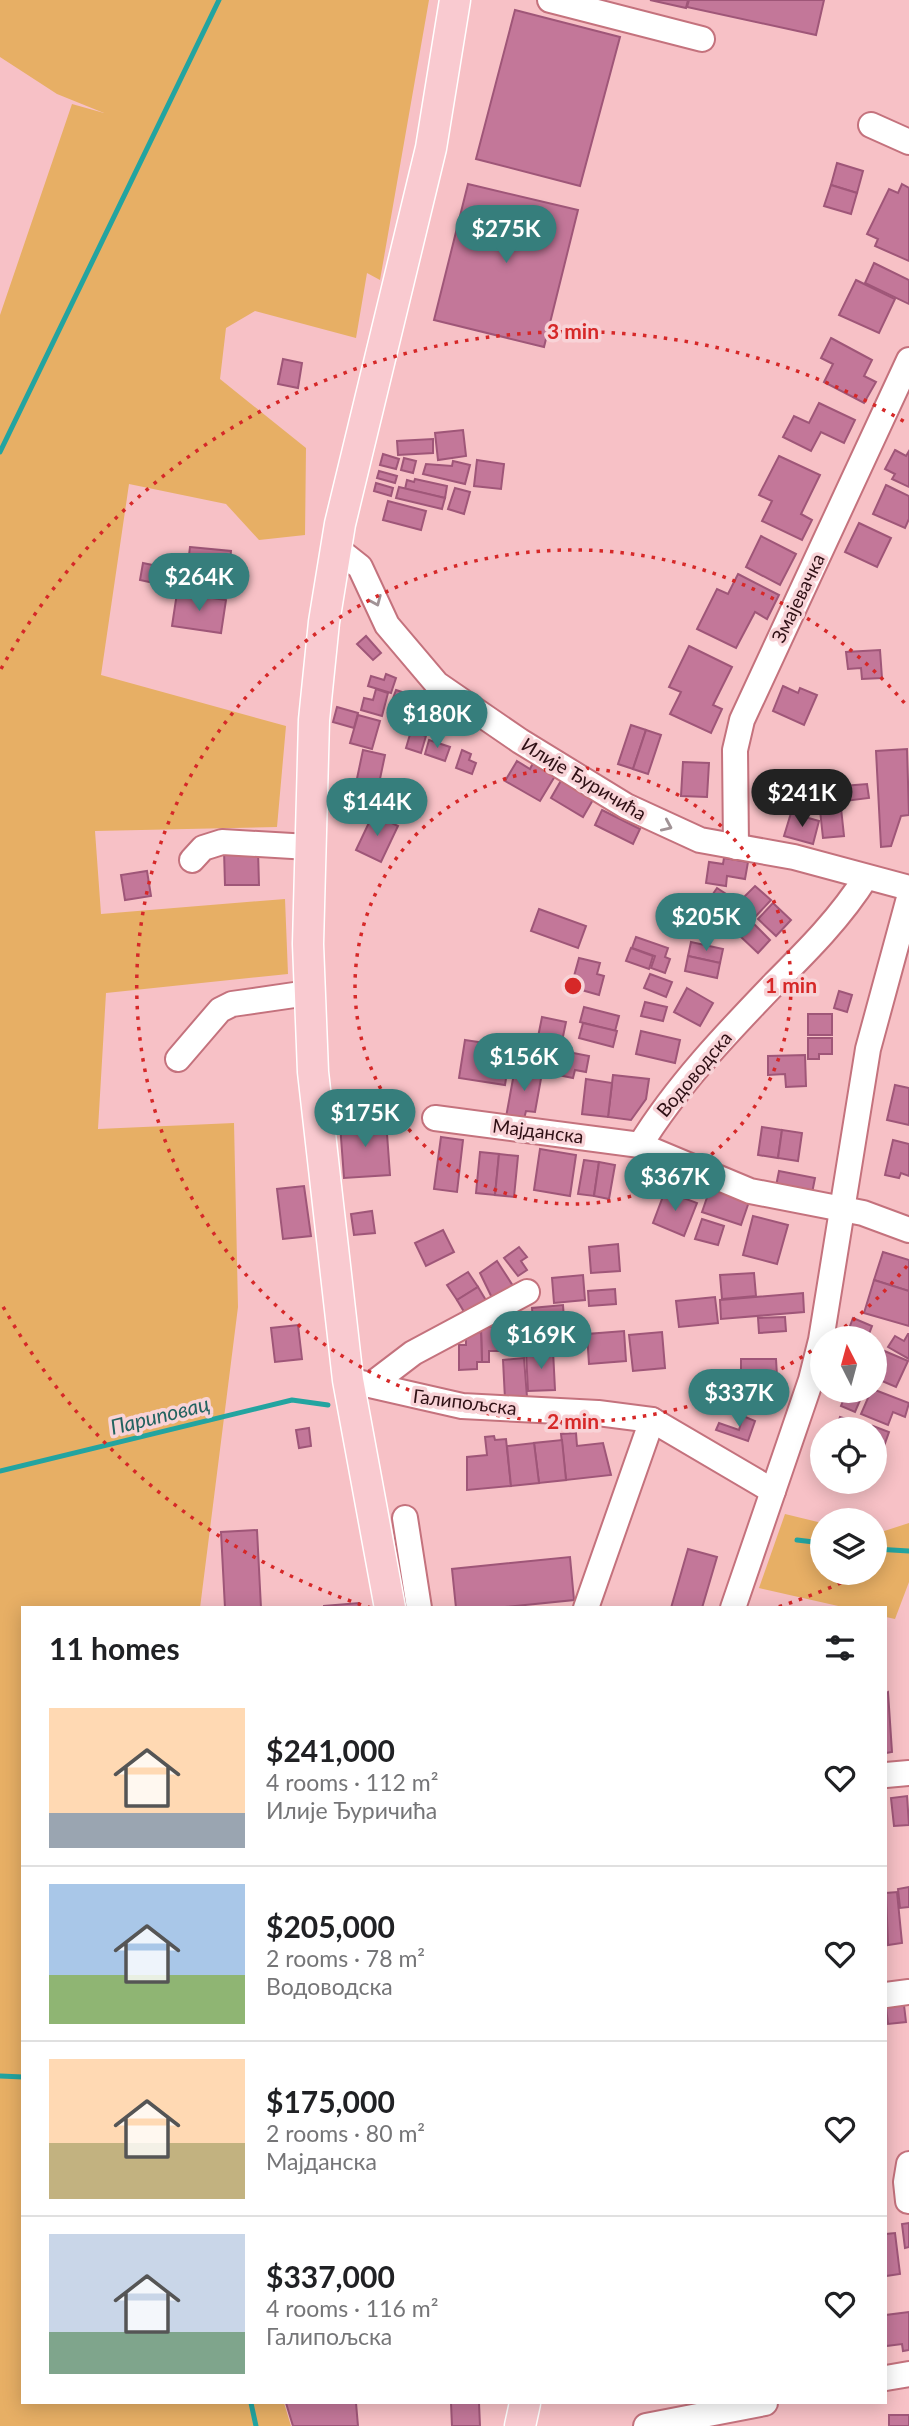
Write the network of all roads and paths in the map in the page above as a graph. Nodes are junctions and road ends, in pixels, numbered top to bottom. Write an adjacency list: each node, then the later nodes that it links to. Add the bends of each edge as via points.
1 (455, 0): 7 (main road, via 431,148)
2 (550, 0): 3 (street)
3 (702, 39)
4 (871, 125): 5 (street)
5 (909, 142)
6 (909, 360): 9 (street, Змајевачка, via 742,720 735,750)
7 (336, 548): 8 (main road, via 314,720); 9 (street, Илије Ђуричића, one-way to 9, via 360,567 387,625 437,684 626,806 691,837)
8 (309, 847): 10 (street, via 222,842 203,848); 14 (main road)
9 (736, 847): 11 (street, Илије Ђуричића)
10 (192, 860)
11 (866, 877): 12 (street, Илије Ђуричића); 17 (street, Водоводска, via 842,914 706,1056)
12 (909, 888)
13 (909, 898): 18 (street, via 869,1049)
14 (309, 993): 15 (street, via 232,1004 220,1010); 21 (main road, via 326,1201)
15 (178, 1059)
16 (435, 1118): 17 (street, Мајданска)
17 (640, 1144): 18 (street, via 750,1191)
18 (844, 1210): 19 (street); 23 (street, via 814,1366)
19 (909, 1230)
20 (527, 1292): 21 (street)
21 (360, 1383): 22 (street, Галипољска, via 450,1404); 25 (main road)
22 (652, 1420): 23 (street, Галипољска); 27 (street)
23 (772, 1491): 28 (street)
24 (405, 1518): 26 (street)
25 (390, 1606)
26 (419, 1606)
27 (587, 1606)
28 (734, 1606)
29 (909, 1773): 30 (street)
30 (887, 1775)
31 (909, 1992): 32 (street)
32 (887, 1995)
33 (909, 2164): 34 (street)
34 (909, 2201): 35 (street)
35 (887, 2205)
36 (909, 2374): 37 (street)
37 (887, 2378)
38 (525, 2404): 41 (main road)
39 (759, 2404): 42 (street)
40 (764, 2404): 43 (street)
41 (520, 2426)
42 (646, 2426)
43 (760, 2426)

